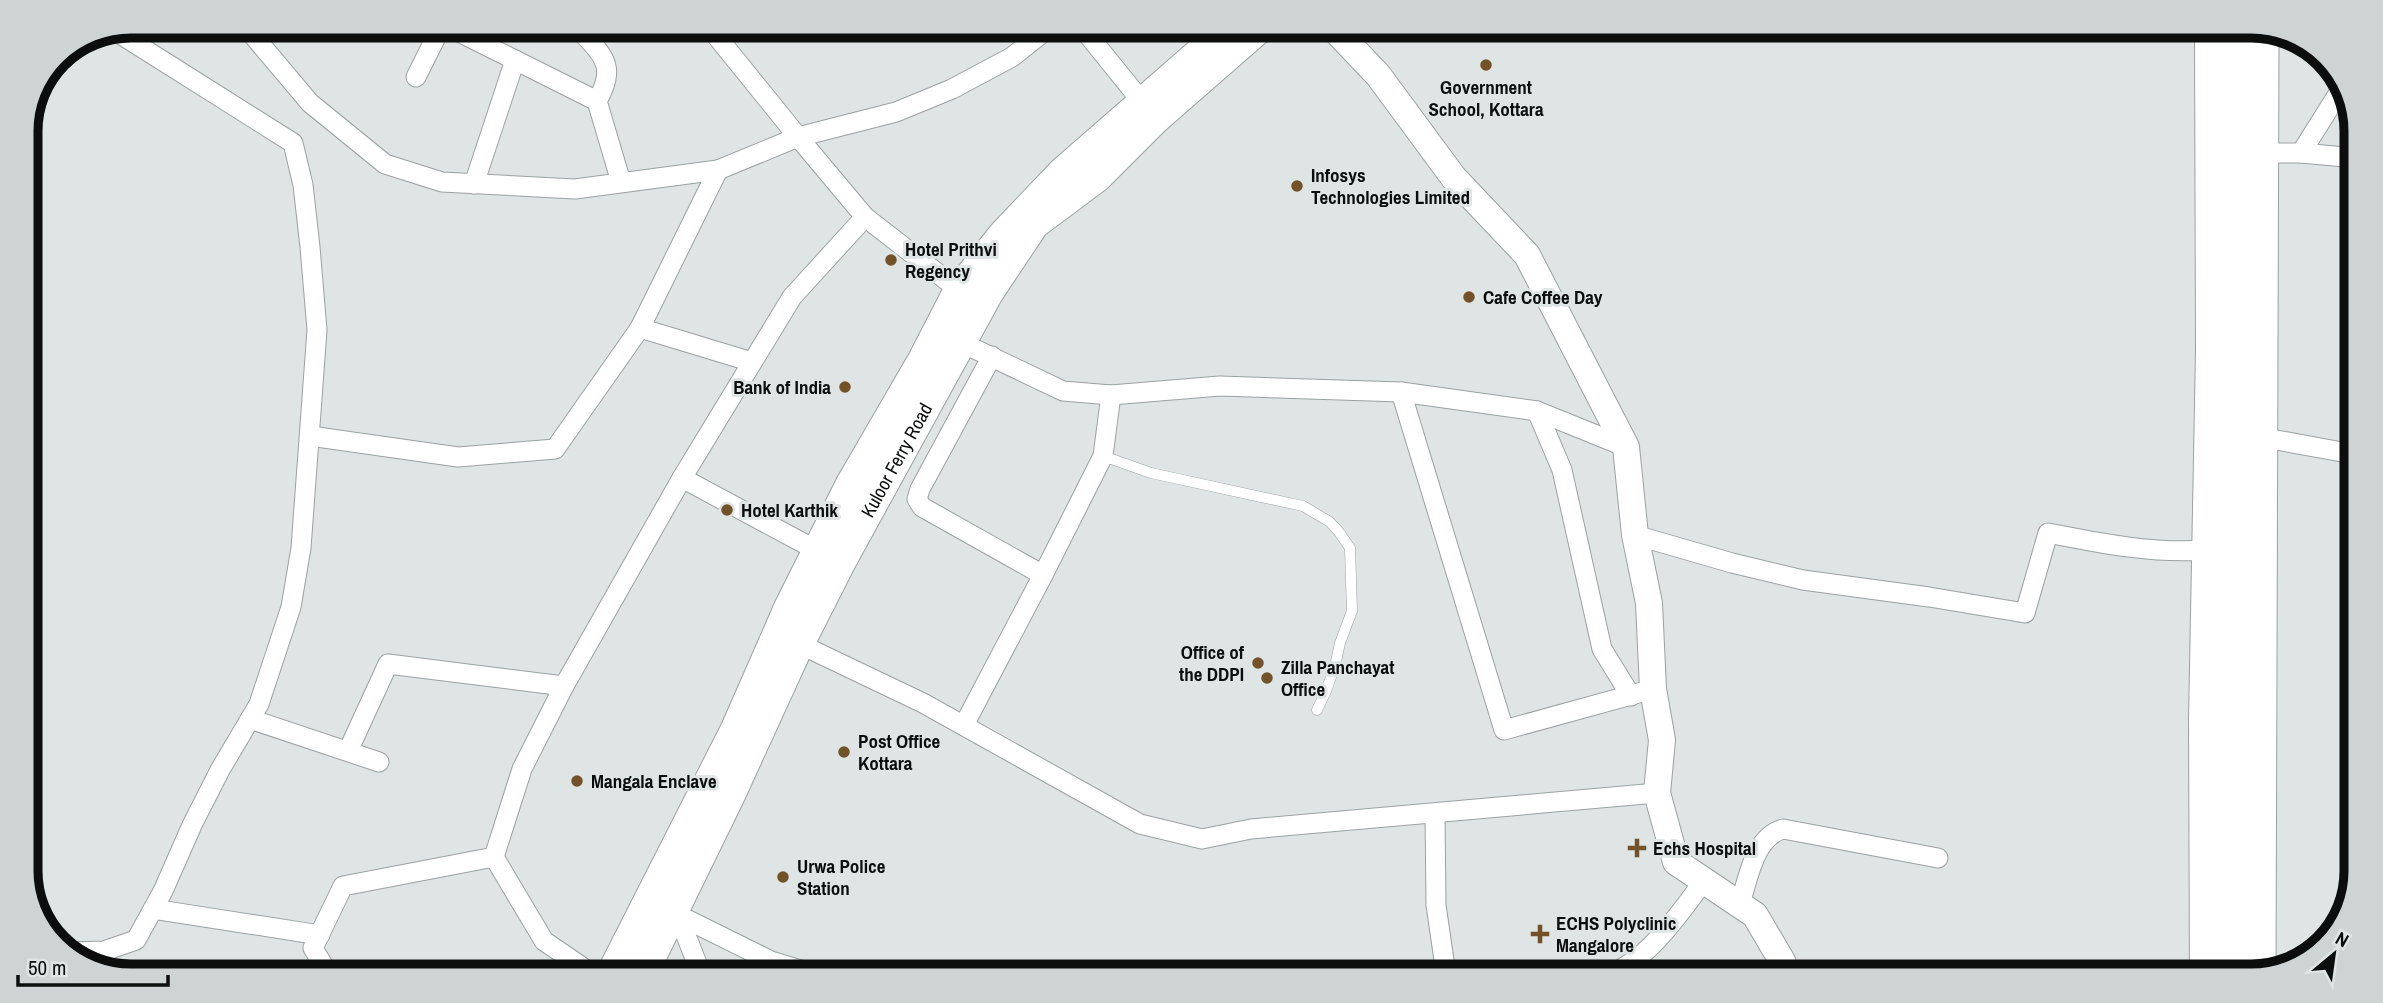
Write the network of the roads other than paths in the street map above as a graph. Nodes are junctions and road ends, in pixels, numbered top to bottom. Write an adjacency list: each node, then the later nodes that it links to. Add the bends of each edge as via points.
1 (127, 38): 36 (street, via 293,143 303,186 317,330)
2 (255, 38): 26 (street, via 310,103 385,164 442,182)
3 (436, 38): 16 (street)
4 (471, 38): 15 (street)
5 (587, 38): 18 (street, via 605,59 608,71)
6 (718, 38): 20 (street)
7 (1036, 38): 20 (street, via 1012,57 952,89 895,112)
8 (1090, 38): 19 (street)
9 (1217, 38): 19 (main road, Kuloor Ferry Road)
10 (1248, 38): 30 (main road, Kuloor Ferry Road, via 1097,177 1034,224)
11 (1343, 38): 38 (street, via 1378,75 1454,178 1527,255)
12 (2208, 38): 43 (street)
13 (2233, 38): 74 (highway)
14 (2261, 39): 21 (highway)
15 (515, 60): 18 (street); 26 (street)
16 (416, 77)
17 (2337, 95): 22 (street)
18 (597, 101): 25 (street)
19 (1143, 103): 28 (main road, Kuloor Ferry Road, via 1063,172)
20 (798, 137): 24 (street); 27 (street)
21 (2261, 153): 22 (street); 37 (highway)
22 (2301, 153): 23 (street)
23 (2344, 157)
24 (718, 170): 25 (street); 29 (street)
25 (621, 182): 26 (street, via 575,188)
26 (474, 184)
27 (864, 217): 28 (street); 32 (street, via 792,297)
28 (959, 290): 44 (main road, Kuloor Ferry Road)
29 (640, 328): 32 (street); 36 (street, via 555,449 458,457)
30 (960, 342): 31 (street); 46 (main road, Kuloor Ferry Road, via 841,561)
31 (992, 356): 34 (street, via 1063,391); 45 (street, via 918,499 922,507)
32 (752, 362): 41 (street)
33 (1401, 392): 34 (street, via 1220,386); 35 (street); 48 (street, via 1504,730)
34 (1111, 395): 40 (street)
35 (1537, 411): 38 (street); 48 (street, via 1562,470 1602,649)
36 (310, 436): 50 (street, via 302,548 291,607)
37 (2260, 437): 39 (street); 75 (highway)
38 (1626, 447): 42 (street)
39 (2344, 452)
40 (1103, 456): 45 (street); 49 (lane, via 1152,472 1304,506 1339,532 1350,548 1352,611)
41 (682, 478): 44 (street); 47 (street)
42 (1635, 535): 43 (street, via 1803,580 2025,612 2048,533 2174,552); 48 (street, via 1649,603)
43 (2205, 550): 73 (street)
44 (818, 551): 46 (main road, Kuloor Ferry Road)
45 (1043, 575): 51 (street)
46 (788, 639): 51 (street); 61 (main road, Kuloor Ferry Road, via 730,797); 66 (main road, Kuloor Ferry Road, via 736,729)
47 (564, 685): 52 (street, via 388,664); 56 (street, via 522,769)
48 (1642, 692): 54 (street, via 1662,740)
49 (1317, 710)
50 (250, 719): 52 (street); 60 (street, via 193,822)
51 (964, 725): 55 (street, via 1140,824 1202,839 1251,829)
52 (348, 751): 53 (street)
53 (379, 762)
54 (1657, 793): 55 (street); 58 (street, via 1676,862)
55 (1435, 813): 70 (street, via 1436,905)
56 (494, 857): 62 (street, via 343,886); 65 (street, via 544,941)
57 (1938, 858): 59 (street, via 1783,829 1773,832 1759,850)
58 (1703, 882): 59 (street); 71 (street, via 1669,929)
59 (1740, 904): 72 (street, via 1755,915)
60 (153, 909): 62 (street); 63 (street, via 136,940 104,951)
61 (677, 912): 67 (main road, Kuloor Ferry Road); 68 (street); 69 (street)
62 (320, 935): 64 (street, via 313,948)
63 (84, 952)
64 (322, 964)
65 (578, 964)
66 (617, 964)
67 (648, 964)
68 (697, 964)
69 (781, 964)
70 (1445, 964)
71 (1628, 964)
72 (1783, 964)
73 (2203, 964)
74 (2231, 964)
75 (2258, 964)

